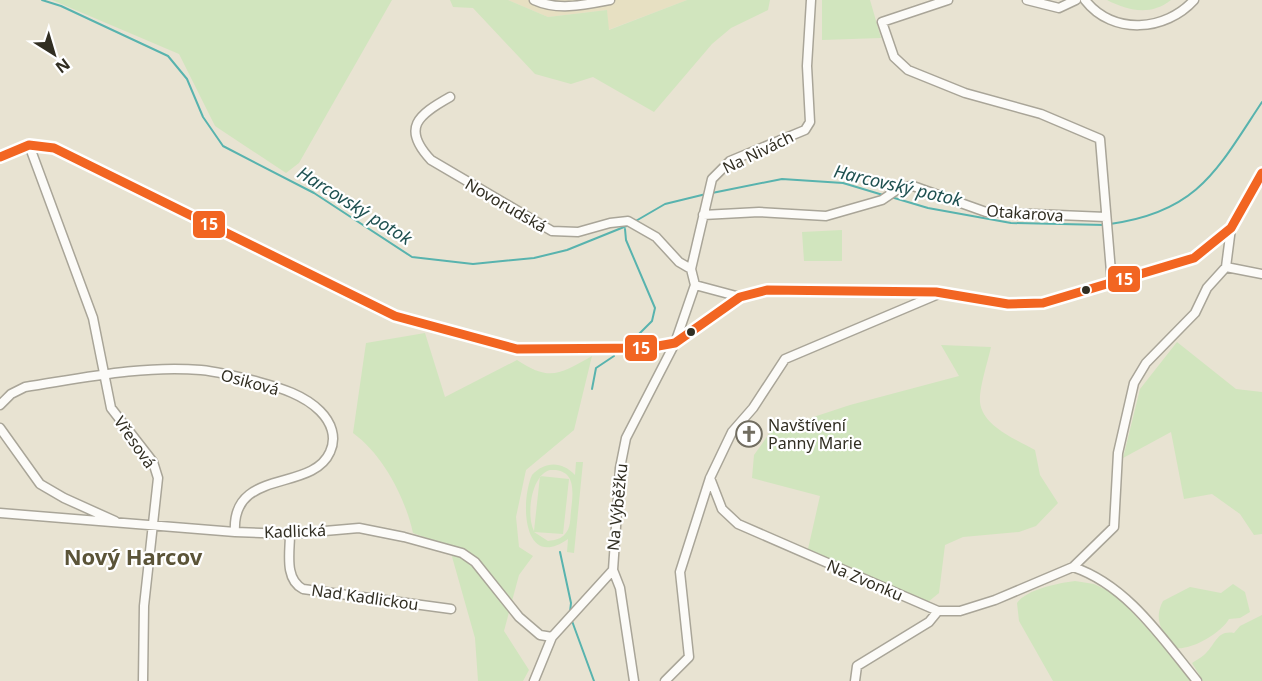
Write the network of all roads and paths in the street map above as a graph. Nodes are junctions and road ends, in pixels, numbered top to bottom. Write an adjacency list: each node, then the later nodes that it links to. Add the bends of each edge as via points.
1 (534, 0): 2 (street, via 548,6 580,6)
2 (610, 0)
3 (811, 0): 13 (street, Na Nivách, via 809,126 730,161 715,173)
4 (948, 0): 14 (street, via 882,22 894,57 908,70 1041,114 1100,139)
5 (1027, 0): 6 (street, via 1059,8)
6 (1076, 0)
7 (1086, 0): 8 (street, via 1108,19 1137,26 1170,19)
8 (1194, 0)
9 (450, 98): 17 (street, Novorudská, via 430,108 418,120 414,132 418,147 430,160 552,231 578,232 628,221 644,229)
10 (29, 145): 11 (street); 23 (street, via 54,148 395,316 516,349 647,348); 24 (street, Vřesová, via 93,318)
11 (0, 157)
12 (1262, 173): 15 (street)
13 (703, 215): 14 (street, Otakarova, via 759,212 826,216 882,200 901,187 913,186 986,212); 17 (street, Na Nivách)
14 (1107, 219): 19 (street)
15 (1231, 228): 16 (street); 19 (street, via 1194,258)
16 (1226, 267): 18 (street); 33 (street, via 1207,288 1195,313 1146,363 1134,383 1118,453 1114,527)
17 (690, 269): 20 (street)
18 (1262, 274)
19 (1112, 284): 21 (street, via 1026,305)
20 (695, 285): 22 (street); 23 (street, Na Výběžku)
21 (941, 293): 22 (street, via 767,290); 27 (street, via 785,359 732,432)
22 (740, 297): 23 (street)
23 (675, 344): 34 (street, Na Výběžku, via 626,438 620,468)
24 (104, 374): 25 (street, Osiková, via 25,387); 30 (street, Vřesová, via 111,408 153,462 158,478); 31 (street, Osiková, via 146,369 227,374 298,396 326,417 334,438 326,459 312,469 244,498 234,516)
25 (0, 405)
26 (0, 428): 29 (street, via 40,484)
27 (710, 478): 36 (street, Na Zvonku, via 722,509 738,524); 41 (street, via 680,572 690,657)
28 (0, 513): 29 (street, Kadlická)
29 (120, 523): 30 (street, Kadlická)
30 (152, 526): 31 (street, Kadlická); 38 (street, Vřesová, via 144,606)
31 (235, 532): 32 (street, Kadlická)
32 (290, 534): 35 (street, Nad Kadlickou, via 290,572 303,589); 37 (street, Kadlická, via 360,528 462,553 476,562 519,617 540,635)
33 (1073, 567): 36 (street, via 995,600 960,611); 43 (street, via 1096,575 1115,588)
34 (613, 570): 37 (street); 40 (street, Na Výběžku, via 620,588)
35 (451, 609)
36 (938, 611): 42 (street, via 928,622 857,666)
37 (552, 637): 39 (street)
38 (143, 681)
39 (534, 681)
40 (634, 681)
41 (665, 681)
42 (855, 681)
43 (1197, 681)

